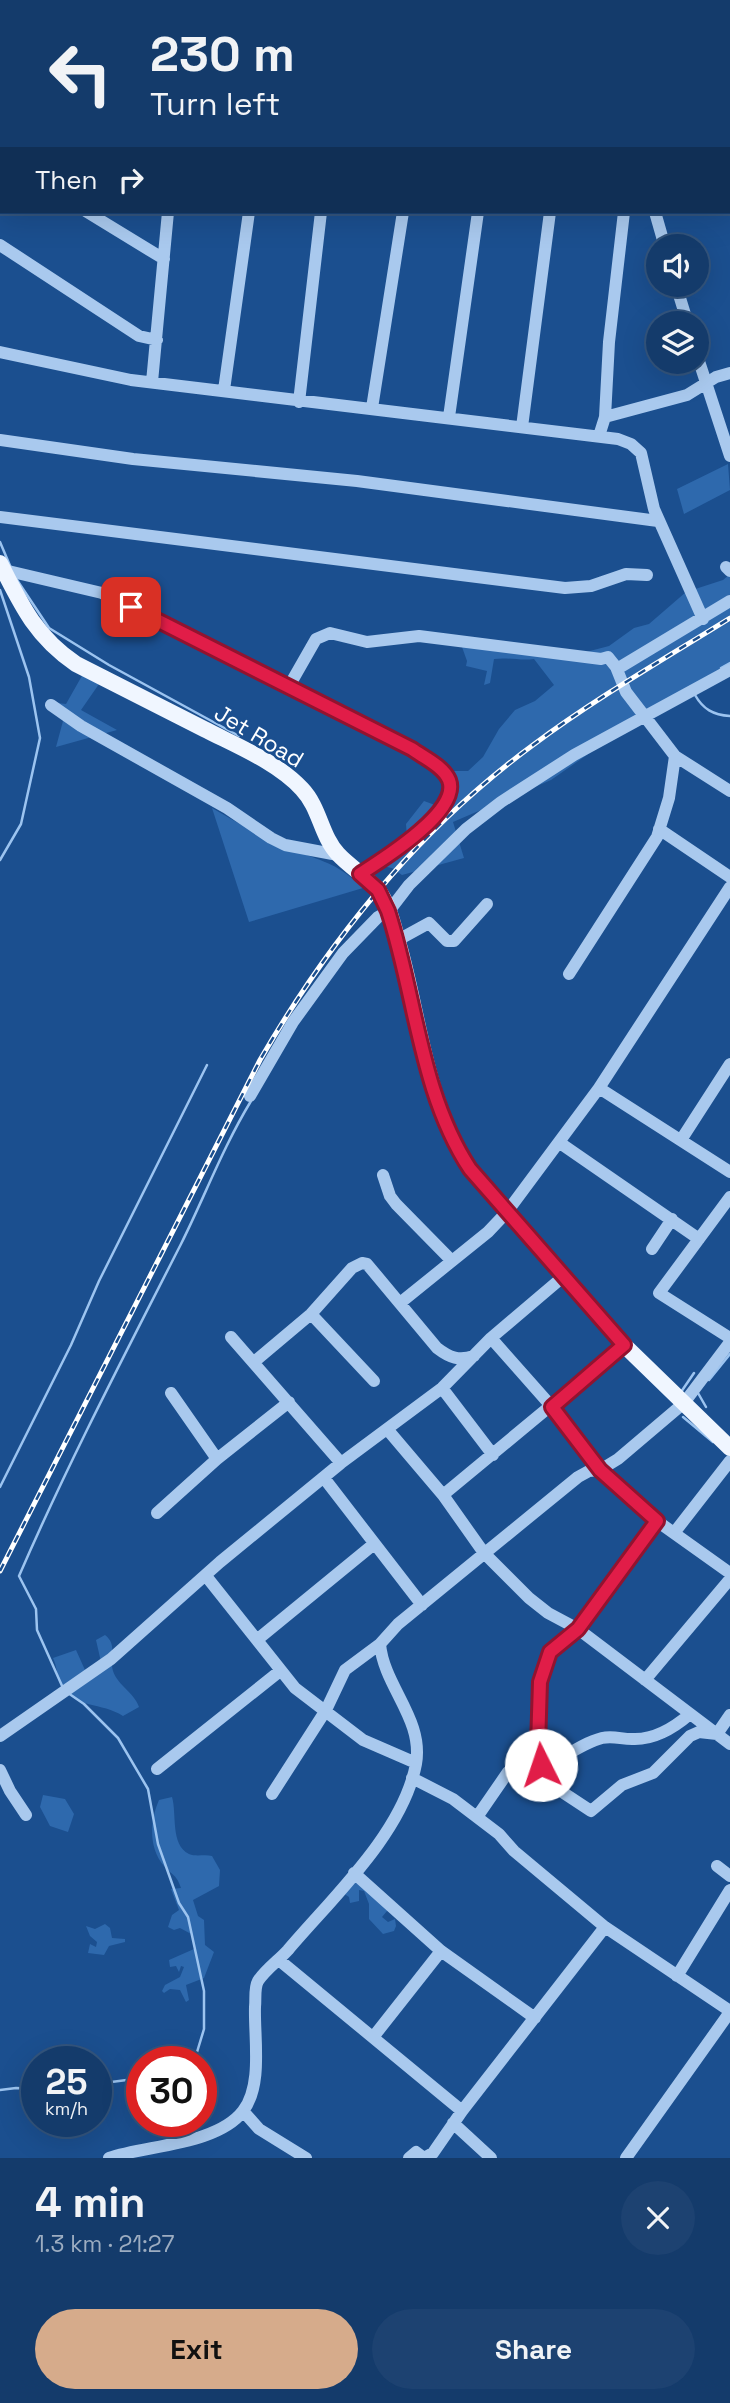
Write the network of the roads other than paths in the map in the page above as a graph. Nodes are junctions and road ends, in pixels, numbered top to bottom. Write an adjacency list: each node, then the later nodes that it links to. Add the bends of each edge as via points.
1 (90, 214): 12 (street)
2 (168, 214): 12 (street)
3 (249, 214): 19 (street)
4 (321, 214): 20 (street)
5 (403, 214): 21 (street)
6 (478, 214): 22 (street)
7 (551, 214): 24 (street)
8 (624, 214): 23 (street)
9 (655, 214): 10 (street)
10 (661, 234)
11 (0, 245): 13 (street, via 139,336)
12 (164, 259): 13 (street)
13 (157, 340): 17 (street)
14 (0, 352): 17 (street, via 98,375)
15 (730, 373): 18 (street)
16 (703, 374): 18 (street)
17 (152, 382): 19 (street)
18 (706, 384): 23 (street, via 676,399); 27 (street)
19 (224, 390): 20 (street)
20 (299, 401): 21 (street)
21 (372, 408): 22 (street)
22 (449, 417): 24 (street)
23 (605, 417): 25 (street)
24 (522, 427): 25 (street)
25 (598, 436): 29 (street, via 631,444 641,453)
26 (0, 440): 29 (street)
27 (730, 456)
28 (0, 517): 31 (street, via 565,588 591,586 617,576)
29 (658, 521): 33 (street)
30 (2, 566): 36 (street, via 102,593); 42 (main road, Jet Road, via 34,626 59,653 286,774 312,802)
31 (647, 575)
32 (730, 601): 33 (street)
33 (703, 619): 34 (street)
34 (617, 669): 36 (street, via 608,657 419,636 367,642 330,632 322,634 308,650); 38 (street)
35 (730, 670): 38 (street)
36 (288, 688): 43 (street, via 412,749 449,780 449,793 438,813 411,839)
37 (51, 705): 42 (street, via 271,838)
38 (644, 718): 39 (street); 47 (street, via 574,755 481,817)
39 (675, 755): 40 (street); 41 (street)
40 (730, 790)
41 (659, 829): 44 (street); 49 (street)
42 (338, 855): 43 (main road, Jet Road)
43 (360, 874): 47 (main road, Jet Road, via 378,890)
44 (730, 877)
45 (730, 887): 51 (street)
46 (487, 904): 48 (street, via 454,941 447,941 429,923)
47 (388, 911): 48 (main road, Jet Road); 52 (street, via 343,953 293,1022)
48 (398, 940): 58 (main road, Jet Road, via 443,1122 470,1169)
49 (569, 974)
50 (730, 1064): 53 (street)
51 (599, 1088): 53 (street); 54 (street)
52 (250, 1096)
53 (681, 1140): 55 (street)
54 (560, 1143): 58 (street); 59 (street)
55 (730, 1172)
56 (383, 1175): 62 (street, via 390,1196)
57 (730, 1197): 60 (street)
58 (507, 1212): 62 (street); 63 (main road, Jet Road)
59 (672, 1219): 60 (street); 61 (street)
60 (699, 1239): 68 (street, via 659,1295)
61 (652, 1249)
62 (452, 1261): 64 (street)
63 (564, 1276): 67 (street); 69 (main road, Jet Road)
64 (400, 1303): 65 (street, via 362,1263 352,1268); 70 (street, via 443,1353 464,1359)
65 (311, 1314): 71 (street); 72 (street)
66 (231, 1337): 71 (street)
67 (491, 1338): 70 (street); 77 (street)
68 (730, 1340): 76 (street)
69 (624, 1345): 76 (main road, Jet Road); 77 (street)
70 (475, 1356): 73 (street)
71 (254, 1362): 75 (street)
72 (374, 1381)
73 (442, 1388): 78 (street); 80 (street)
74 (171, 1393): 81 (street)
75 (289, 1402): 81 (street); 83 (street)
76 (684, 1403): 79 (main road, Jet Road); 84 (street)
77 (552, 1407): 80 (street); 84 (street)
78 (387, 1429): 83 (street); 86 (street)
79 (730, 1448)
80 (493, 1455): 86 (street)
81 (216, 1459): 87 (street)
82 (730, 1461): 89 (street)
83 (341, 1463): 85 (street)
84 (600, 1470): 88 (street); 91 (street, via 578,1477)
85 (324, 1478): 90 (street); 93 (street)
86 (443, 1496): 91 (street)
87 (158, 1513)
88 (657, 1521): 89 (street); 96 (street)
89 (674, 1533): 92 (street)
90 (374, 1544): 95 (street); 97 (street)
91 (484, 1553): 95 (street); 96 (street, via 529,1598)
92 (730, 1573)
93 (206, 1576): 97 (street); 105 (street, via 111,1658)
94 (730, 1579): 100 (street)
95 (422, 1605): 98 (street)
96 (578, 1629): 100 (street); 107 (street, via 550,1652 544,1666)
97 (258, 1639): 99 (street)
98 (380, 1644): 101 (street, via 345,1670); 108 (street, via 381,1659 414,1726)
99 (281, 1671): 101 (street, via 295,1688); 109 (street)
100 (645, 1680): 102 (street)
101 (326, 1710): 108 (street, via 363,1740); 113 (street)
102 (690, 1714): 104 (street); 110 (street, via 653,1737 600,1738)
103 (730, 1715): 104 (street)
104 (717, 1734): 106 (street); 110 (street, via 690,1736 653,1773 622,1785 592,1811 554,1789)
105 (0, 1736)
106 (730, 1744)
107 (538, 1746): 110 (street); 115 (street, via 508,1772)
108 (416, 1763): 112 (street)
109 (157, 1769)
110 (542, 1769)
111 (0, 1770): 114 (street)
112 (412, 1778): 115 (street); 117 (street, via 393,1821)
113 (272, 1794)
114 (26, 1815)
115 (477, 1817): 120 (street)
116 (717, 1866): 118 (street)
117 (354, 1873): 121 (street); 122 (street)
118 (730, 1876)
119 (730, 1890): 123 (street)
120 (605, 1927): 123 (street); 125 (street)
121 (441, 1951): 125 (street); 126 (street)
122 (279, 1960): 126 (street); 127 (street, via 256,1988 254,2084)
123 (677, 1976): 124 (street)
124 (730, 2011): 134 (street)
125 (535, 2018): 128 (street)
126 (374, 2036): 128 (street)
127 (243, 2111): 130 (street, via 229,2123 187,2141); 131 (street, via 259,2129)
128 (462, 2111): 129 (street)
129 (453, 2123): 132 (street, via 431,2156 424,2158 418,2152); 133 (street)
130 (109, 2158)
131 (306, 2158)
132 (409, 2158)
133 (491, 2158)
134 (626, 2158)

